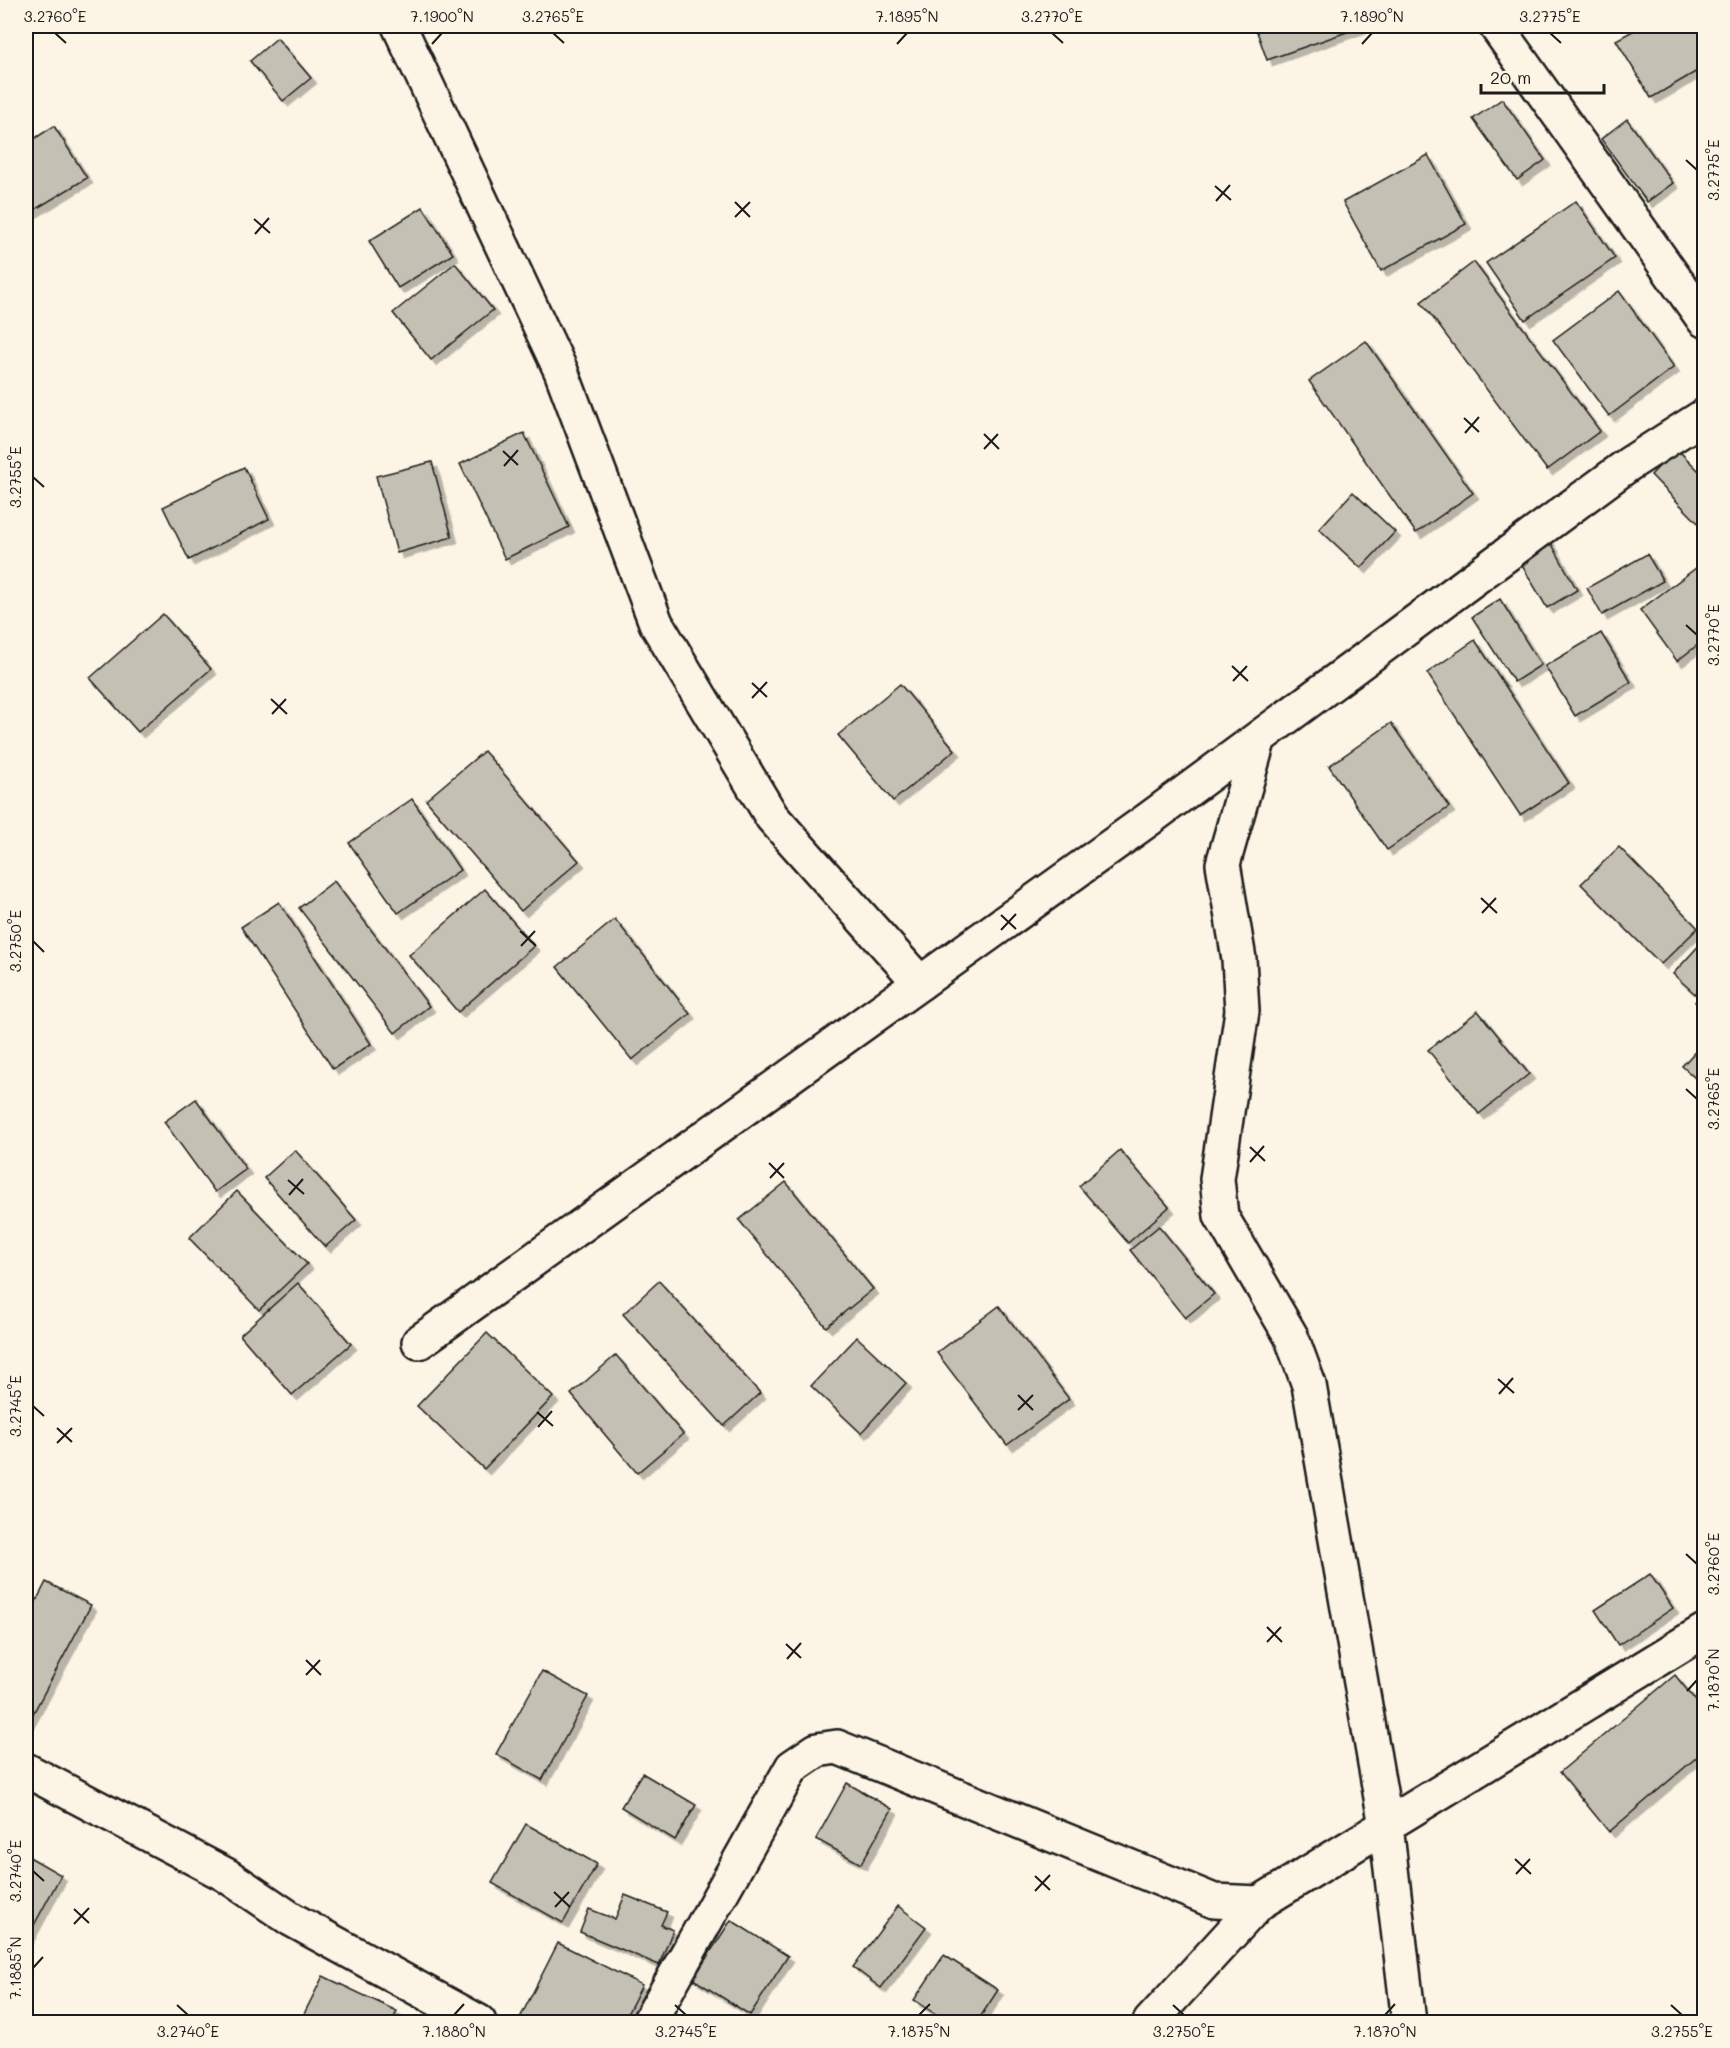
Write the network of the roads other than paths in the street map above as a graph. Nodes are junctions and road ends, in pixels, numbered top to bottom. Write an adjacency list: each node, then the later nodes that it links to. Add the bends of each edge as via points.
1 (399, 26): 6 (street, via 561,372 656,623 772,817)
2 (1496, 26): 3 (street)
3 (1704, 320)
4 (1704, 416): 5 (street, via 1629,464)
5 (1259, 738): 6 (street); 10 (street, via 1223,864 1239,959 1242,1011 1217,1179 1221,1216 1291,1336 1309,1385)
6 (920, 983): 7 (street)
7 (418, 1342)
8 (1704, 1631): 10 (street)
9 (26, 1770): 12 (street, via 226,1875 291,1919)
10 (1386, 1826): 11 (street); 15 (street)
11 (1259, 1903): 13 (street, via 1214,1901 837,1747 817,1750 792,1767); 14 (street)
12 (479, 2022)
13 (649, 2022)
14 (1150, 2022)
15 (1409, 2022)

